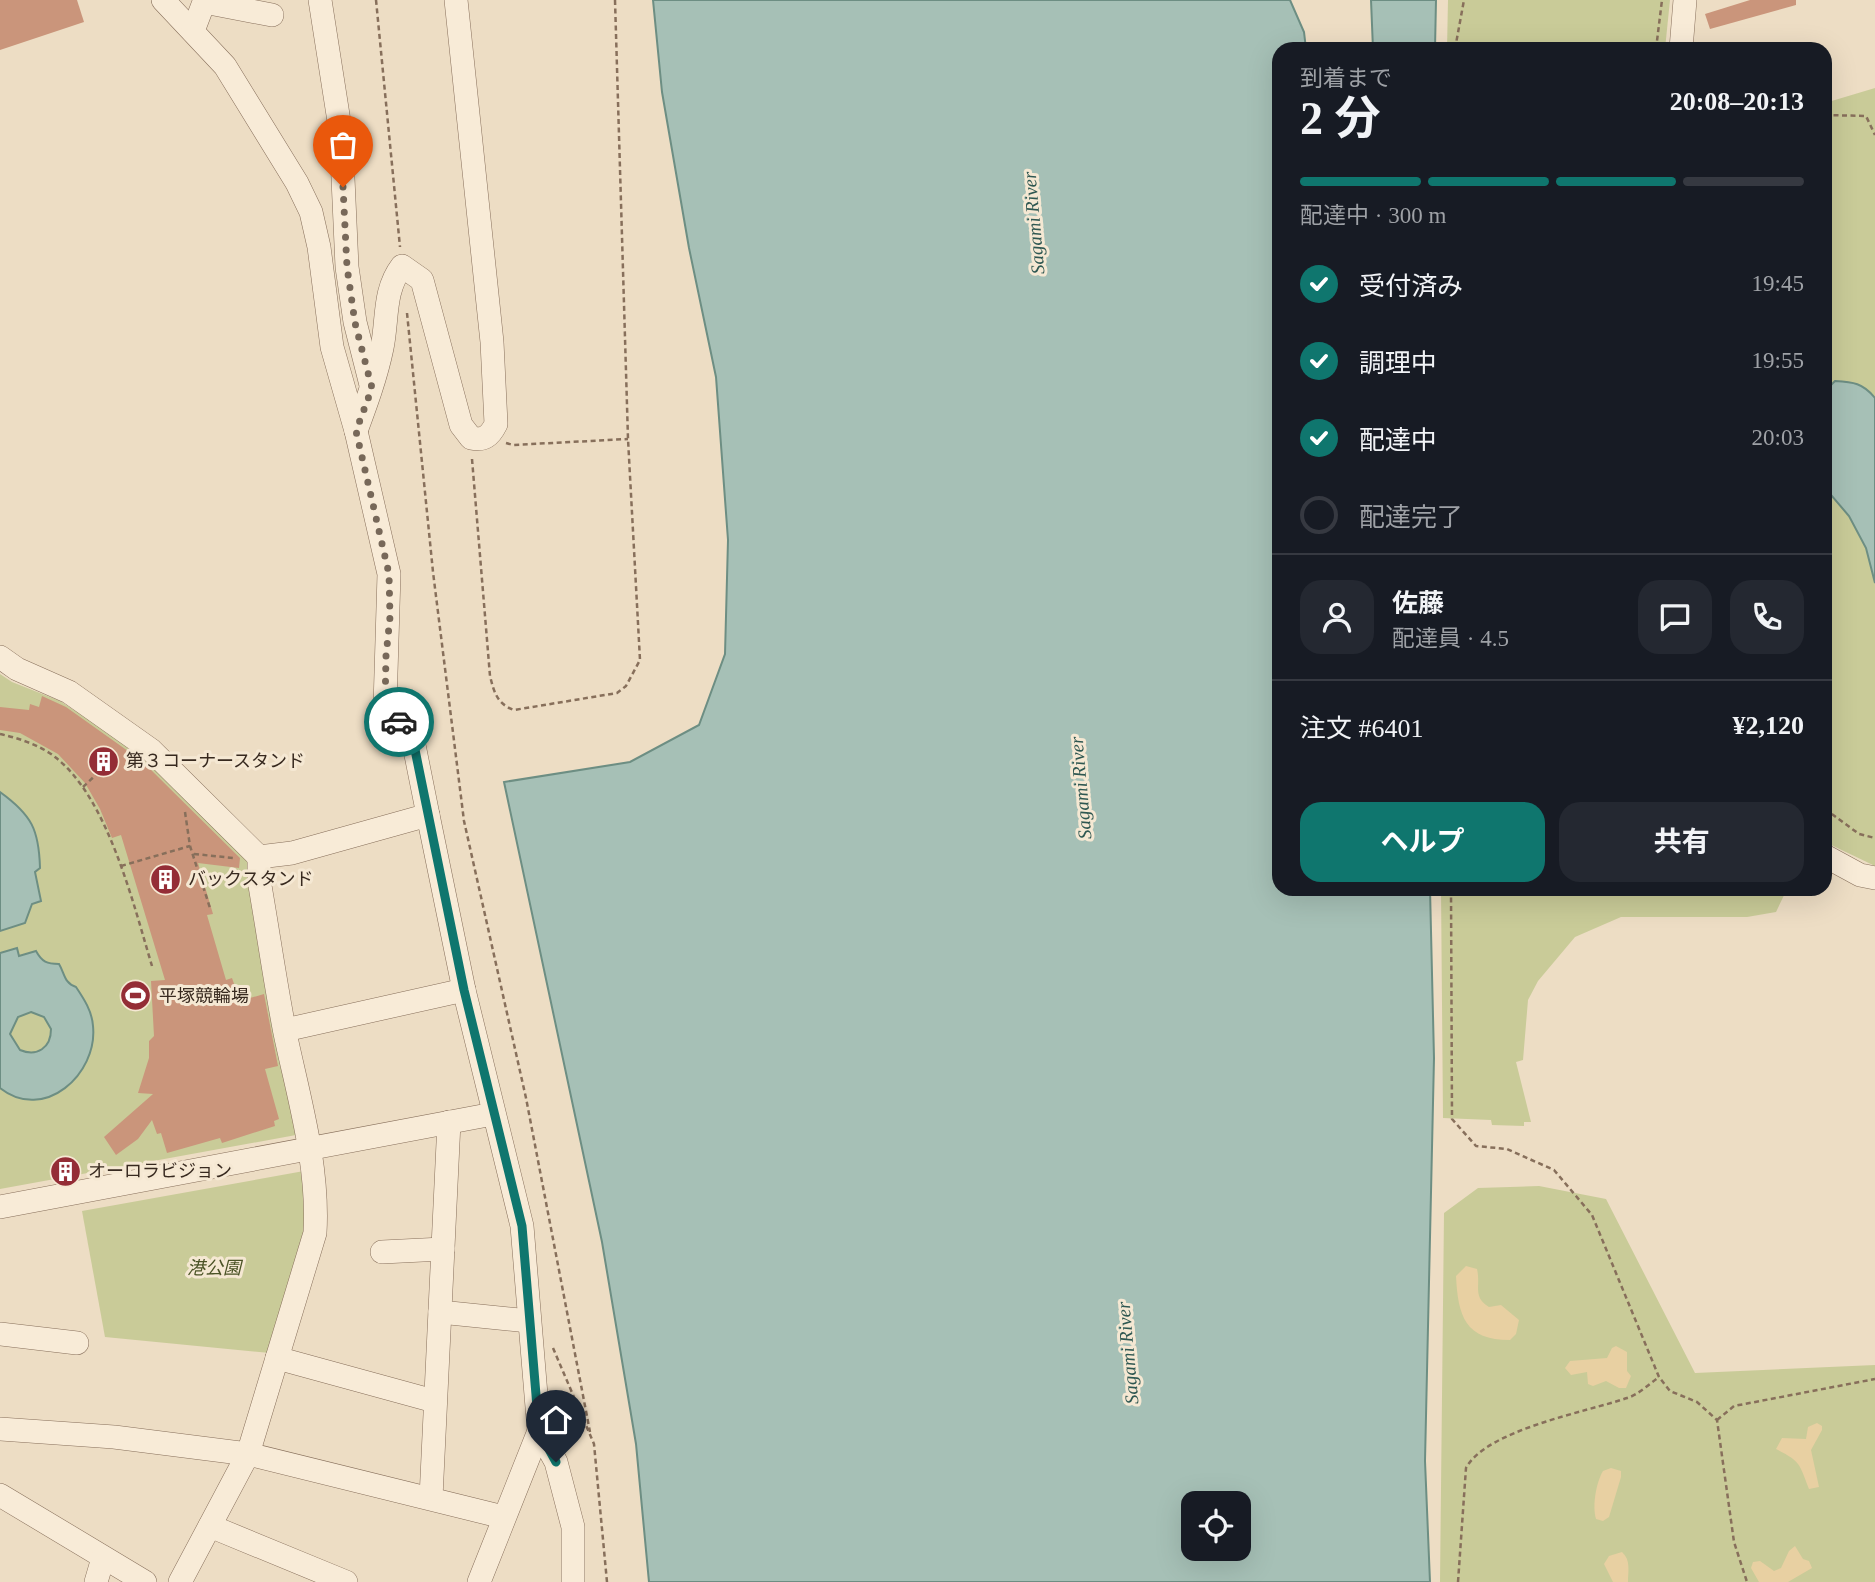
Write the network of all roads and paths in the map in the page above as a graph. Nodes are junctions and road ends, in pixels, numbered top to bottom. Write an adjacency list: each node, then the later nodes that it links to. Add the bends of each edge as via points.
1 (163, 0): 10 (street)
2 (320, 0): 18 (street, via 341,134 347,267)
3 (376, 0): 16 (path)
4 (456, 0): 20 (street, via 492,342 496,424)
5 (615, 0): 21 (path)
6 (1464, 0): 11 (path)
7 (1662, 0): 12 (path)
8 (1685, 0): 13 (street)
9 (272, 15): 10 (street, via 204,2)
10 (193, 31): 19 (street, via 225,66 298,183 311,212 332,347)
11 (1456, 42)
12 (1657, 42)
13 (1682, 42)
14 (1832, 115): 15 (path, via 1866,116)
15 (1875, 135)
16 (402, 266): 18 (street, via 391,280); 20 (street, via 422,280 461,425)
17 (407, 308): 59 (path, via 464,821 526,1098)
18 (372, 388): 19 (street)
19 (356, 431): 28 (street, via 389,574 385,706 414,745)
20 (481, 435): 21 (path, via 513,445); 21 (path, via 489,676 503,706 514,710 617,693 640,660)
21 (628, 439)
22 (0, 657): 32 (street, via 69,692 151,750)
23 (0, 734): 25 (path, via 19,738 55,757)
24 (121, 750): 25 (path)
25 (83, 788): 34 (path)
26 (176, 804): 30 (path, via 186,812)
27 (1832, 814): 29 (path, via 1859,834)
28 (428, 815): 32 (street, via 292,853); 39 (street)
29 (1875, 838)
30 (190, 846): 31 (path); 34 (path)
31 (192, 853): 32 (path); 37 (path)
32 (251, 858): 40 (street, via 259,880)
33 (1832, 860): 35 (street)
34 (121, 866): 38 (path)
35 (1875, 878)
36 (1451, 896): 53 (path, via 1452,1119 1476,1146 1507,1149 1554,1170 1592,1215)
37 (210, 908)
38 (152, 966)
39 (464, 990): 40 (street); 41 (street)
40 (285, 1030): 43 (street)
41 (493, 1114): 42 (street); 48 (street, via 522,1226)
42 (449, 1122): 43 (street); 45 (street)
43 (310, 1150): 44 (street); 52 (street, via 317,1199 315,1233)
44 (0, 1208)
45 (443, 1249): 46 (street); 47 (street)
46 (382, 1252)
47 (440, 1312): 48 (street); 55 (street)
48 (529, 1321): 58 (street)
49 (0, 1334): 50 (street)
50 (77, 1343)
51 (552, 1345): 59 (path)
52 (277, 1357): 55 (street); 60 (street)
53 (1659, 1377): 56 (path, via 1670,1391 1697,1402); 73 (path, via 1630,1398 1508,1435 1472,1456 1466,1468)
54 (1875, 1379): 56 (path, via 1734,1406)
55 (434, 1401): 62 (street)
56 (1717, 1420): 74 (path, via 1734,1542)
57 (0, 1429): 60 (street)
58 (539, 1431): 63 (street); 71 (street, via 556,1462 573,1527)
59 (590, 1432): 72 (path)
60 (248, 1454): 62 (street); 64 (street)
61 (0, 1495): 65 (street)
62 (431, 1498): 63 (street)
63 (503, 1517): 70 (street)
64 (210, 1526): 68 (street); 69 (street)
65 (103, 1558): 66 (street); 67 (street)
66 (96, 1582)
67 (145, 1582)
68 (180, 1582)
69 (346, 1582)
70 (479, 1582)
71 (573, 1582)
72 (607, 1582)
73 (1458, 1582)
74 (1746, 1582)

